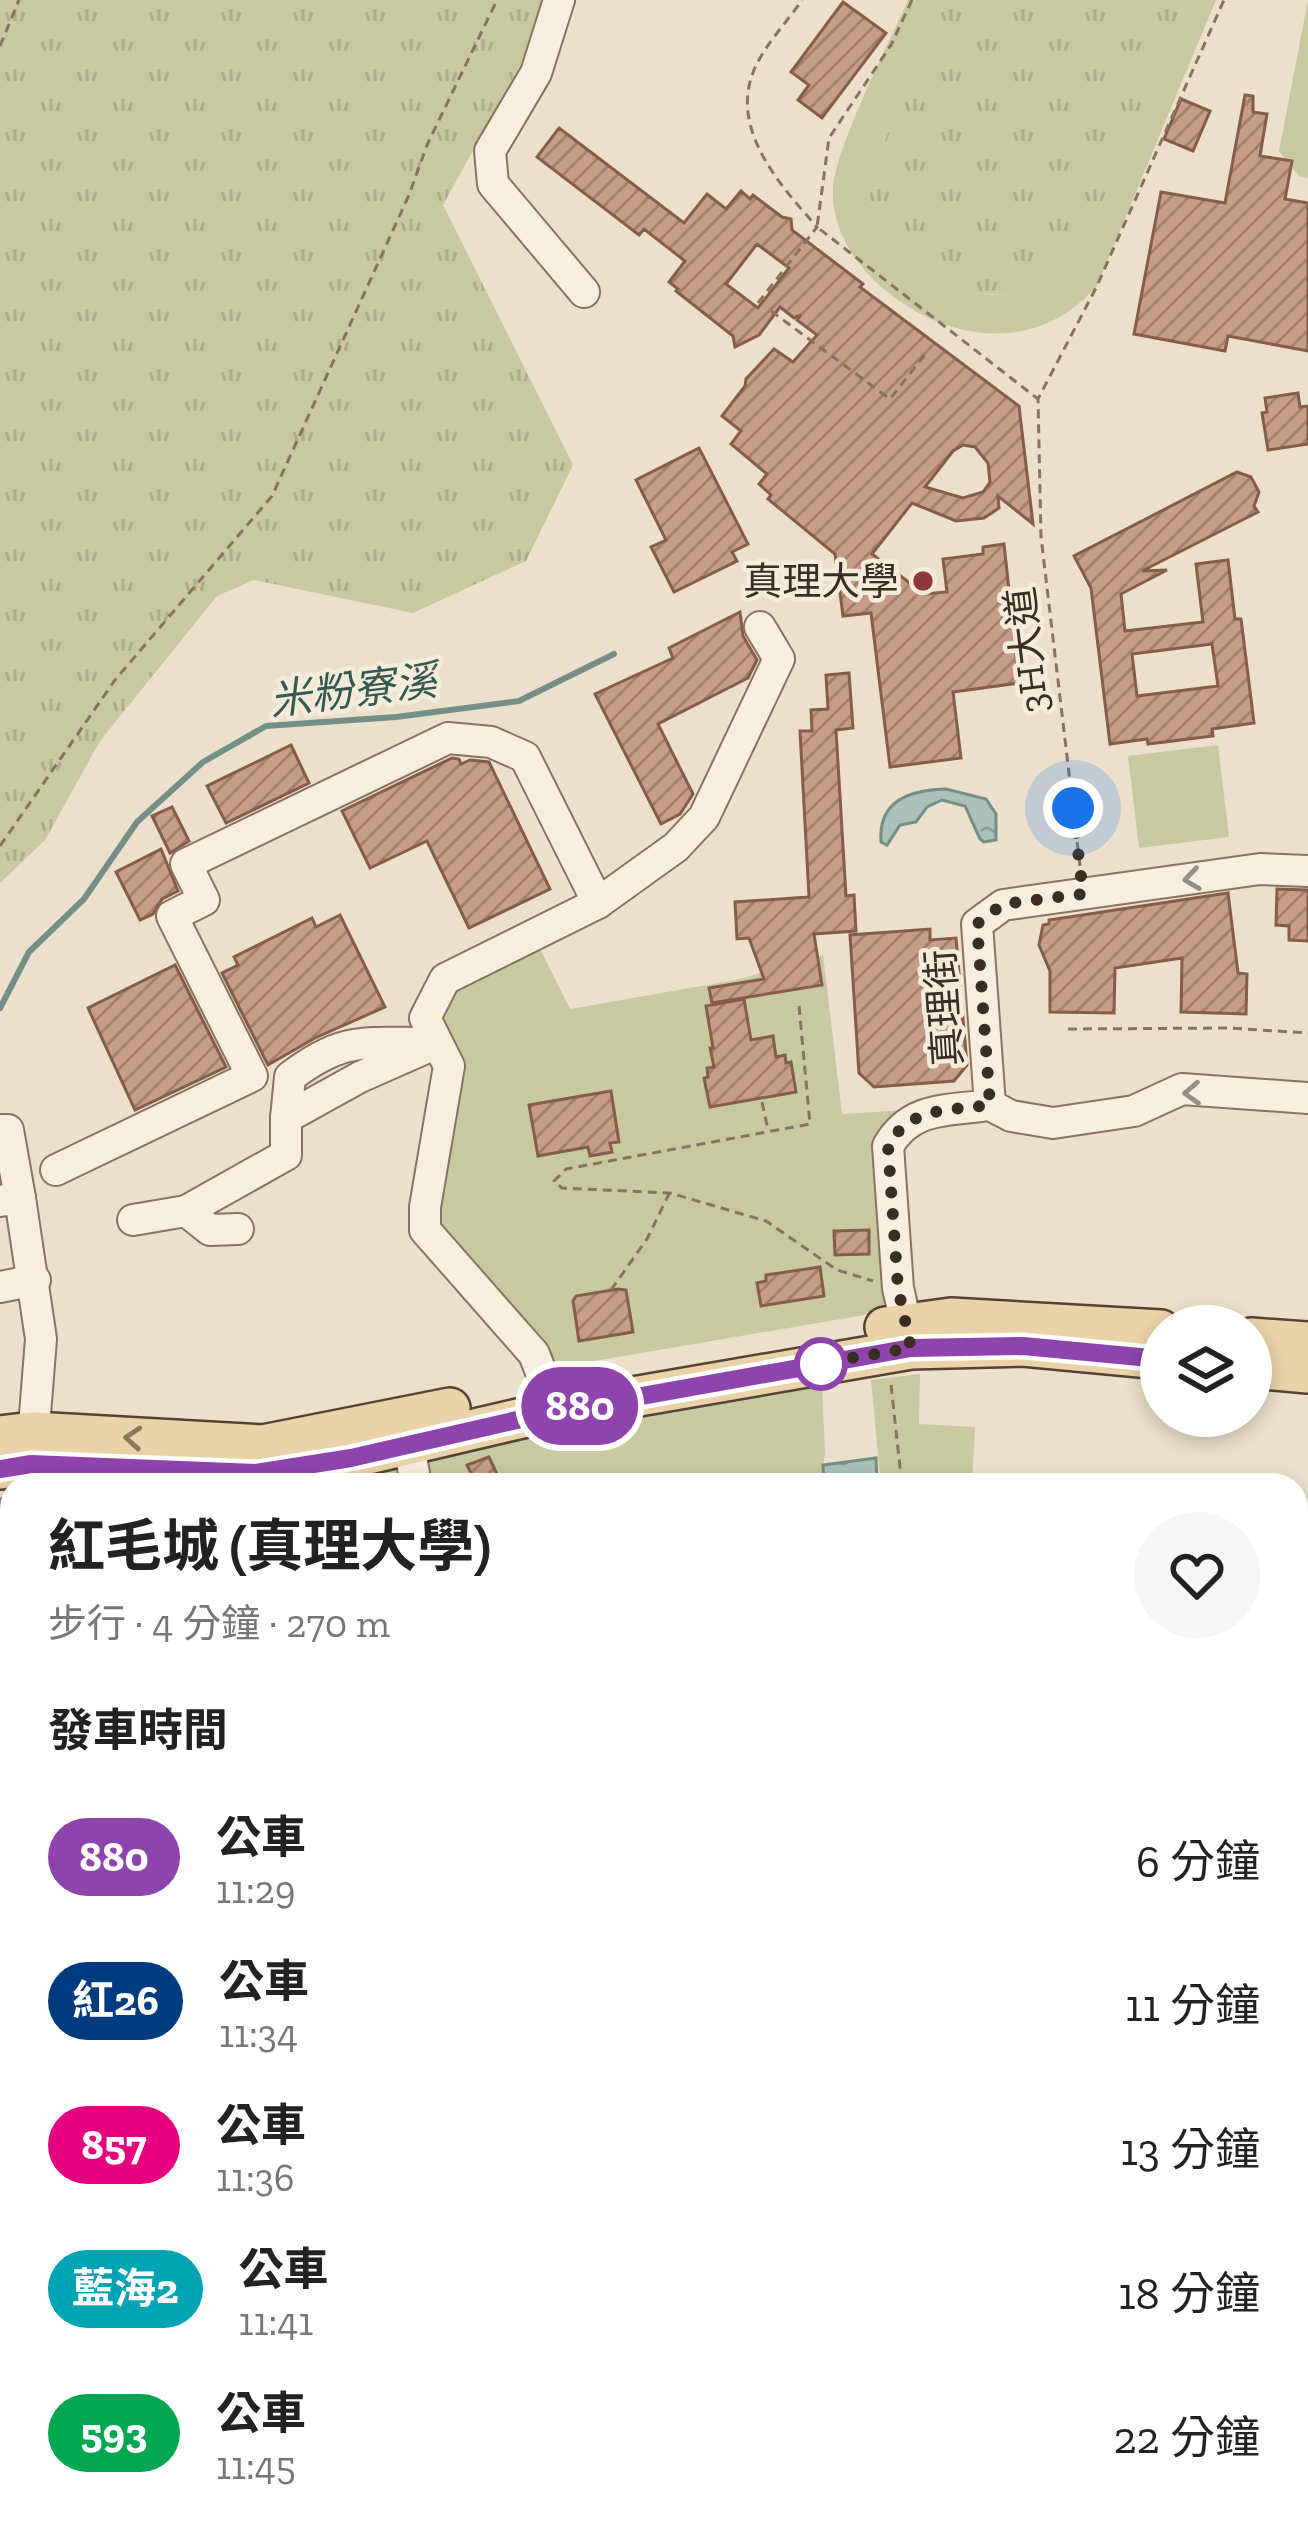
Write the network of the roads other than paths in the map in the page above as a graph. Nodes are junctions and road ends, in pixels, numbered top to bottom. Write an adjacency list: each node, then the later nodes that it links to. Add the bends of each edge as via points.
1 (559, 0): 2 (street, via 536,73 490,151 493,184)
2 (584, 292)
3 (760, 626): 5 (street, via 779,659 704,818)
4 (1308, 872): 9 (street, 真理街, one-way to 9, via 1260,869 1003,904 977,924)
5 (598, 903): 6 (street, via 446,979 424,1018); 7 (street, via 525,757 491,742 448,738 187,864 204,900 172,916)
6 (437, 1043): 10 (street); 26 (street, via 449,1066 425,1230 534,1354)
7 (252, 1076): 10 (street); 12 (street)
8 (1308, 1098): 9 (street, one-way to 9, via 1183,1089 1134,1111 1053,1123)
9 (990, 1105): 20 (street, 真理街, via 914,1117 888,1146)
10 (286, 1118): 14 (street, via 286,1155)
11 (0, 1130): 13 (street, via 8,1130)
12 (56, 1170)
13 (10, 1200): 17 (street)
14 (186, 1211): 15 (street); 16 (street, via 210,1230)
15 (133, 1220)
16 (238, 1229)
17 (35, 1280): 18 (street); 28 (street, via 41,1340)
18 (0, 1286)
19 (1140, 1328): 20 (main road, via 952,1318)
20 (902, 1333): 23 (main road); 26 (main road); 27 (main road)
21 (1272, 1339): 22 (main road)
22 (1308, 1342)
23 (1140, 1357)
24 (1272, 1370): 25 (main road)
25 (1308, 1373)
26 (546, 1385): 28 (main road, one-way to 28, via 262,1445)
27 (409, 1444): 28 (main road, via 256,1473); 29 (street)
28 (16, 1450)
29 (414, 1473)

